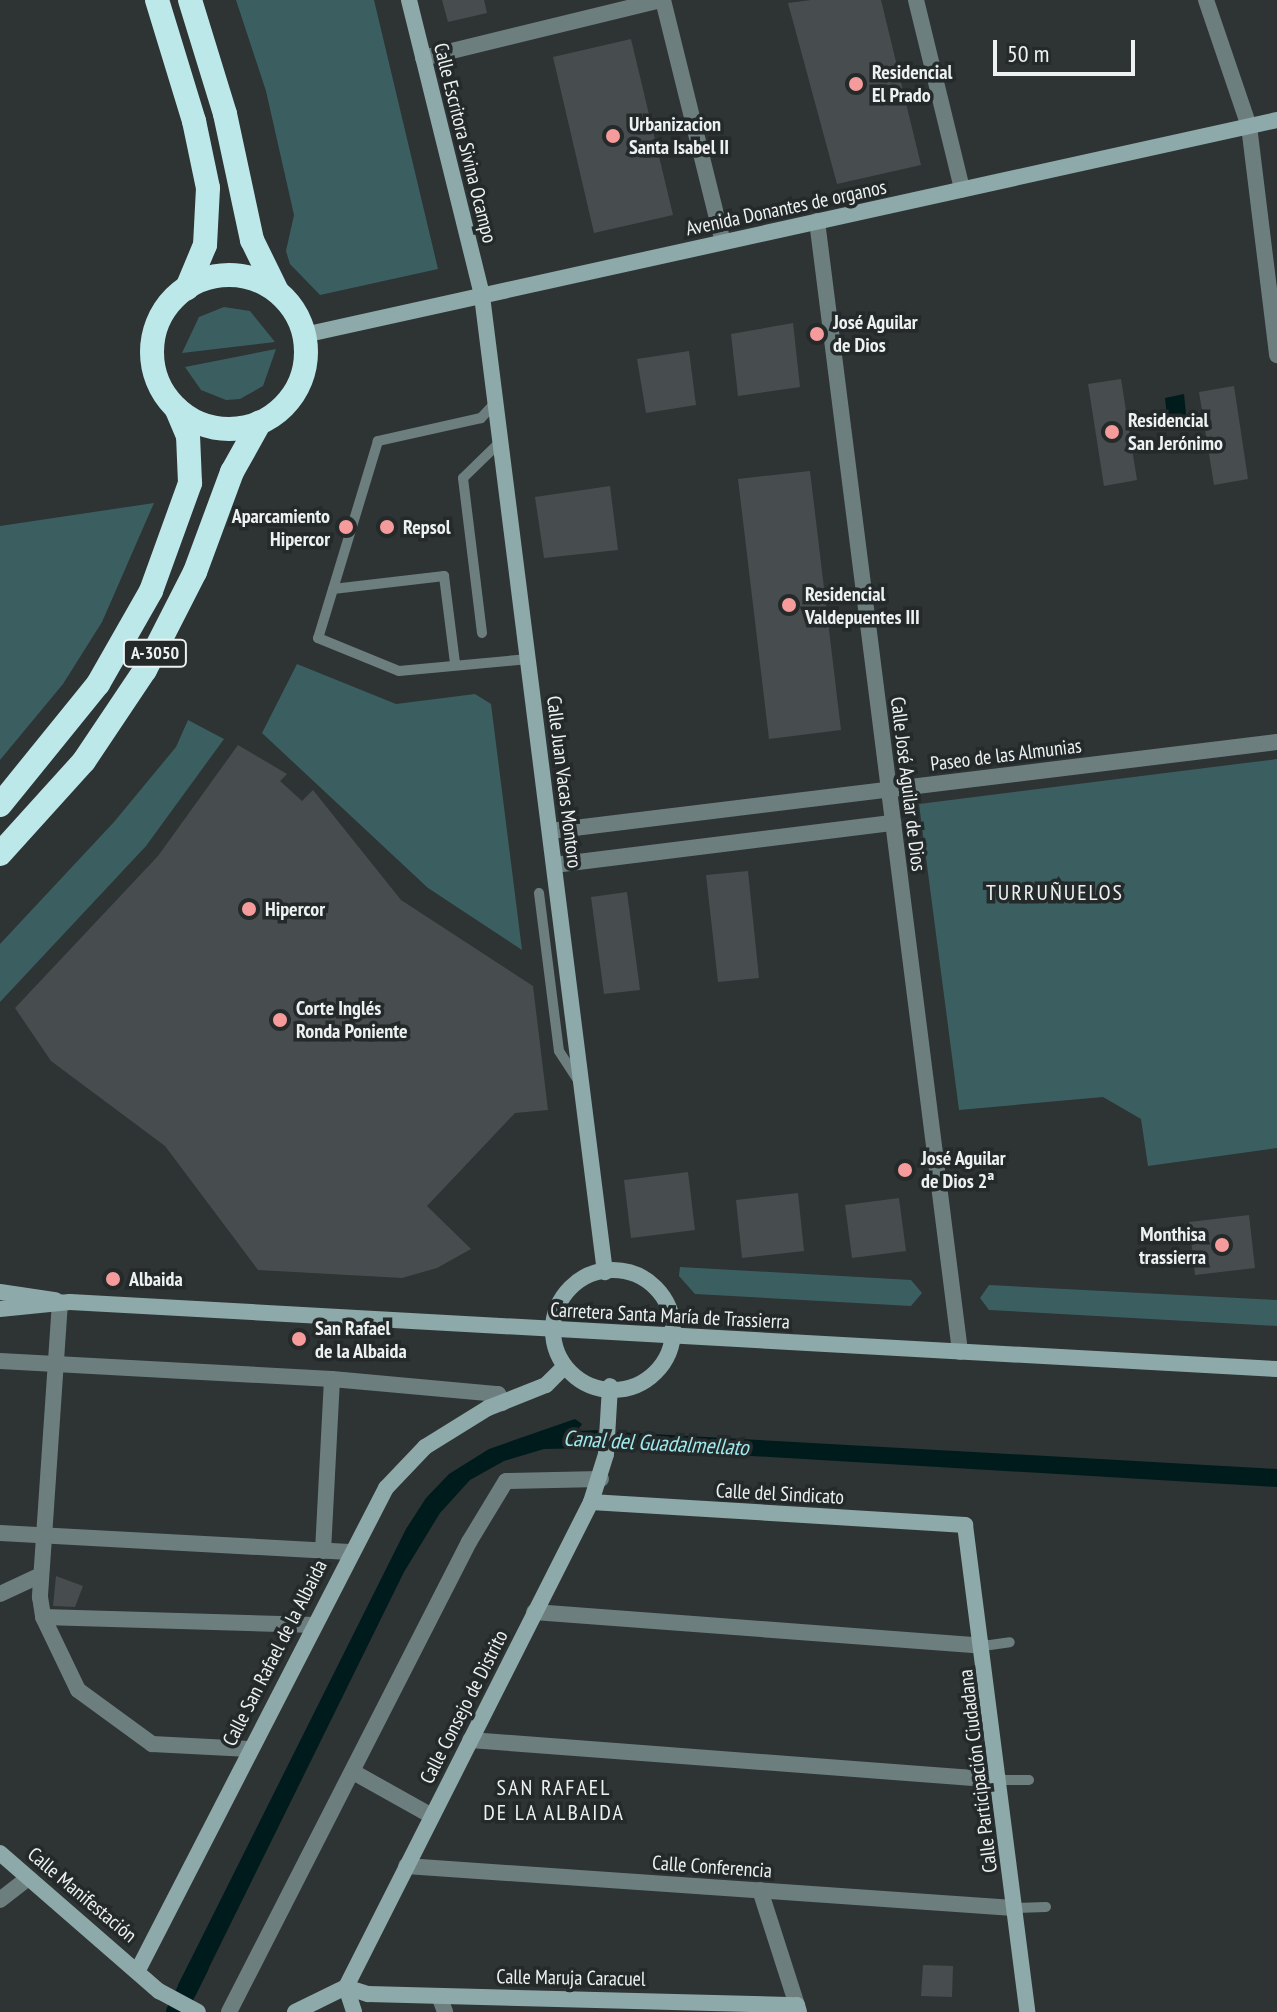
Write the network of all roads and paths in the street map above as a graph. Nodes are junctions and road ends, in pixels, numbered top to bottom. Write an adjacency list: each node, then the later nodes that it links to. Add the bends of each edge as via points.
1 (157, 0): 13 (highway, A-3050, via 208,188 205,245)
2 (190, 0): 14 (highway, via 225,114 252,240)
3 (409, 0): 7 (street, Calle Escritora Sivina Ocampo)
4 (662, 0): 7 (street); 12 (street)
5 (916, 0): 10 (street)
6 (1206, 0): 9 (street)
7 (423, 58): 15 (street, Calle Escritora Sivina Ocampo)
8 (1277, 120): 9 (street, Avenida Donantes de organos)
9 (1249, 126): 10 (street, Avenida Donantes de organos); 17 (street)
10 (962, 189): 11 (street, Avenida Donantes de organos)
11 (817, 221): 12 (street, Avenida Donantes de organos); 27 (street, Calle José Aguilar de Dios)
12 (723, 242): 15 (street, Avenida Donantes de organos)
13 (187, 288): 14 (highway, via 232,275); 19 (highway, A-3050, via 157,323 152,345 162,390)
14 (277, 291): 16 (highway, via 294,311)
15 (482, 296): 16 (street, Avenida Donantes de organos); 18 (street, Calle Juan Vacas Montoro)
16 (304, 335): 20 (highway, A-3050, via 306,361 298,386 282,408)
17 (1277, 355)
18 (496, 401): 21 (street, Calle Juan Vacas Montoro); 22 (lane, via 481,418 378,441)
19 (176, 408): 20 (highway, via 190,419 225,429); 28 (highway, A-3050, via 188,436 190,483 151,591 98,684)
20 (260, 422): 31 (highway, A-3050, via 232,472 195,572 145,670 84,761)
21 (501, 441): 23 (lane, via 463,478); 24 (street, Calle Juan Vacas Montoro)
22 (333, 589): 25 (lane, via 318,638 399,671); 25 (lane, via 444,576)
23 (482, 633)
24 (528, 659): 25 (lane); 30 (street, Calle Juan Vacas Montoro)
25 (455, 663)
26 (1277, 742): 27 (street, Paseo de las Almunias)
27 (889, 789): 29 (street, Calle José Aguilar de Dios); 30 (street, Paseo de las Almunias)
28 (0, 805)
29 (893, 823): 32 (street); 41 (street, Calle José Aguilar de Dios)
30 (550, 831): 32 (street, Calle Juan Vacas Montoro)
31 (0, 854)
32 (554, 865): 34 (street, Calle Juan Vacas Montoro)
33 (539, 893): 34 (lane, via 559,1051)
34 (580, 1082): 35 (street, Calle Juan Vacas Montoro)
35 (605, 1272): 39 (street, via 567,1291); 40 (street, via 632,1275 656,1290 671,1313)
36 (0, 1292): 37 (street)
37 (60, 1302): 38 (street); 39 (street, Carretera Santa María de Trassierra); 43 (street)
38 (0, 1309)
39 (550, 1329): 40 (street, Carretera Santa María de Trassierra); 44 (street)
40 (675, 1337): 41 (street, Carretera Santa María de Trassierra); 47 (street, via 669,1358 657,1371)
41 (960, 1352): 45 (street, Carretera Santa María de Trassierra)
42 (0, 1361): 43 (street)
43 (56, 1364): 46 (street); 53 (street)
44 (564, 1367): 47 (street, via 588,1382); 48 (street, Calle San Rafael de la Albaida, via 546,1385)
45 (1277, 1369)
46 (332, 1379): 48 (street, via 498,1394); 54 (street)
47 (610, 1386): 49 (street, Calle Consejo de Distrito)
48 (502, 1403): 55 (street, Calle San Rafael de la Albaida, via 436,1439 404,1465)
49 (601, 1479): 50 (street, Calle Consejo de Distrito); 65 (street, via 506,1481 469,1542)
50 (591, 1502): 51 (street, Calle del Sindicato); 58 (street, Calle Consejo de Distrito)
51 (965, 1525): 62 (street, Calle Participación Ciudadana)
52 (0, 1533): 53 (street)
53 (45, 1535): 54 (street); 56 (street)
54 (323, 1551): 55 (street)
55 (349, 1552): 60 (street, Calle San Rafael de la Albaida)
56 (41, 1575): 57 (street); 59 (street)
57 (0, 1594)
58 (534, 1612): 62 (street); 63 (street, Calle Consejo de Distrito)
59 (43, 1617): 60 (street); 64 (street, via 78,1690 152,1744)
60 (315, 1625): 64 (street, Calle San Rafael de la Albaida)
61 (1010, 1642): 62 (lane)
62 (983, 1646): 66 (street, Calle Participación Ciudadana)
63 (470, 1740): 66 (street); 68 (street, Calle Consejo de Distrito)
64 (249, 1749): 76 (street, Calle San Rafael de la Albaida)
65 (355, 1773): 68 (street); 82 (street)
66 (999, 1780): 67 (lane); 75 (street, Calle Participación Ciudadana)
67 (1029, 1780)
68 (432, 1816): 70 (street, Calle Consejo de Distrito)
69 (0, 1853): 71 (street, Calle Manifestación)
70 (406, 1866): 72 (street, Calle Conferencia); 77 (street, Calle Consejo de Distrito)
71 (28, 1878): 73 (street); 76 (street, Calle Manifestación)
72 (760, 1890): 75 (street, Calle Conferencia); 80 (street)
73 (0, 1900)
74 (1046, 1907): 75 (lane)
75 (1014, 1908): 85 (street, Calle Participación Ciudadana)
76 (139, 1968): 81 (street, via 159,1991)
77 (346, 1987): 78 (street, Calle Maruja Caracuel); 83 (street); 84 (street)
78 (442, 2004): 79 (street, Calle Maruja Caracuel)
79 (532, 2004): 80 (street, Calle Maruja Caracuel)
80 (798, 2008)
81 (198, 2012)
82 (229, 2012)
83 (295, 2012)
84 (354, 2012)
85 (1027, 2012)

